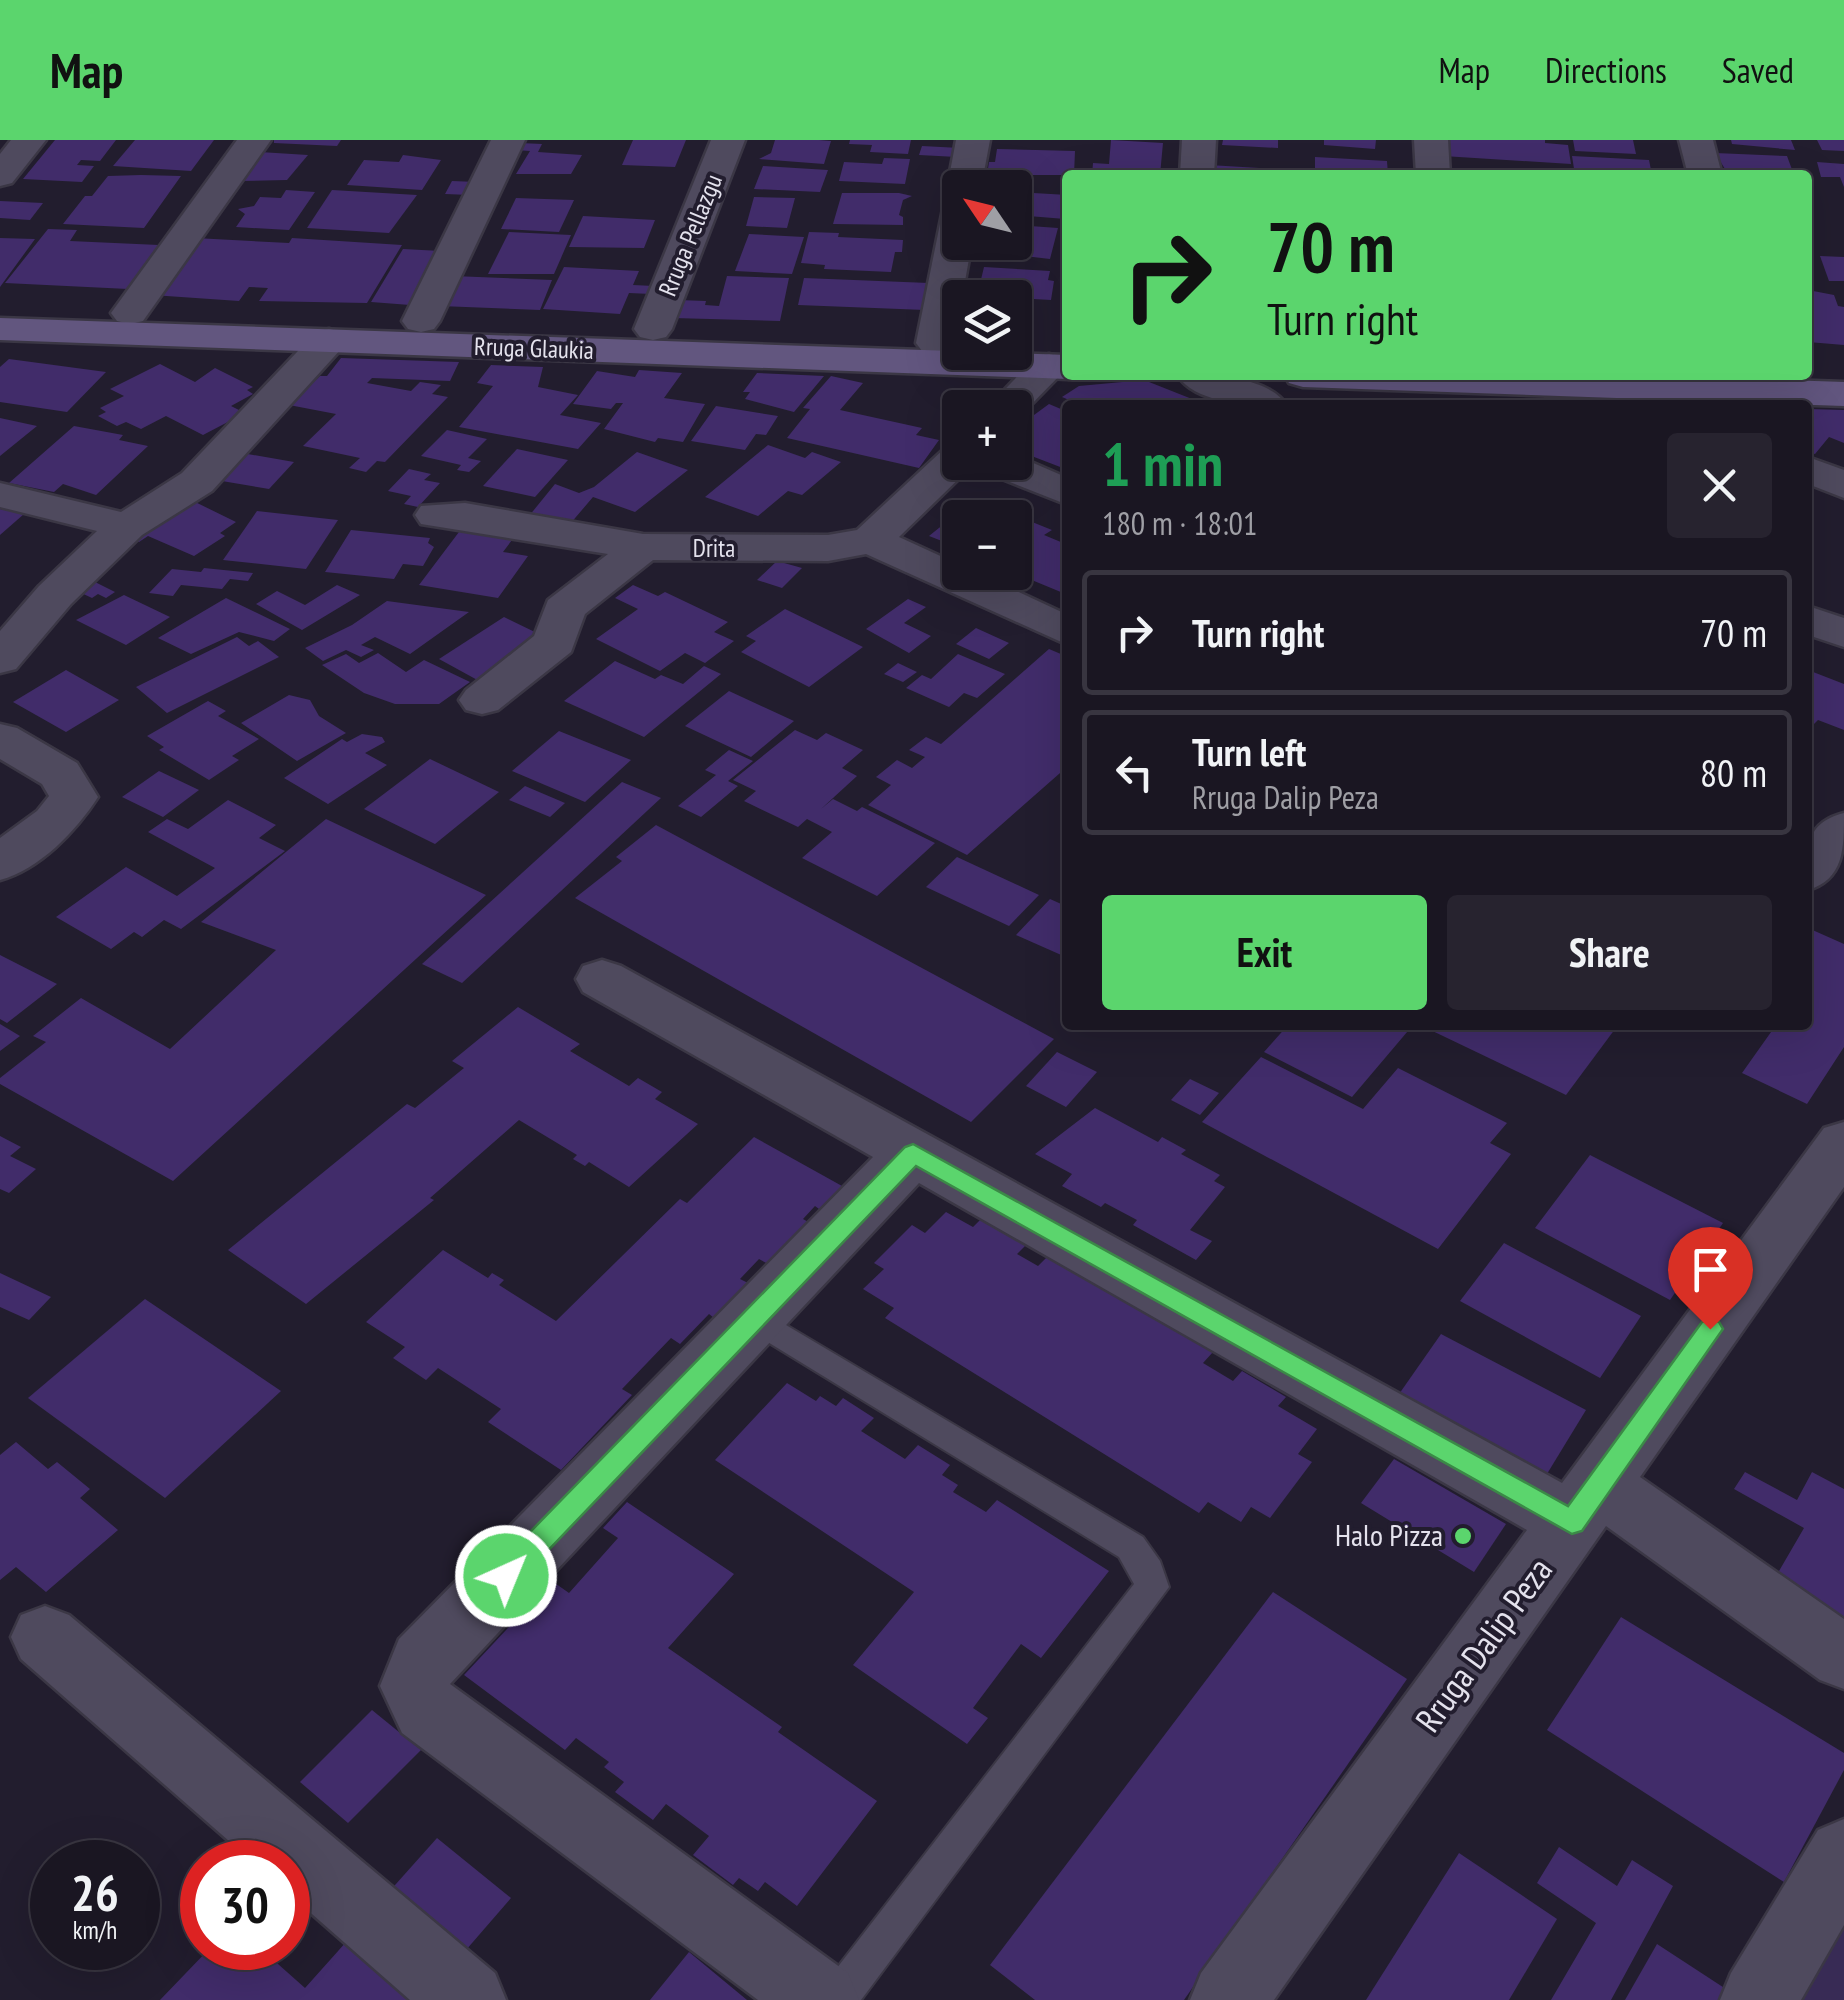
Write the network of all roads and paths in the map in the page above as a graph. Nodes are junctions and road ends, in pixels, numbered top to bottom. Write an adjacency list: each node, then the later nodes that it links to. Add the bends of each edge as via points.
1 (29, 140): 13 (street)
2 (254, 140): 15 (street)
3 (508, 140): 16 (street)
4 (728, 140): 18 (street, Rruga Pellazgu)
5 (973, 140): 9 (street)
6 (1198, 140): 10 (street)
7 (1431, 140): 11 (street)
8 (1696, 140): 12 (street)
9 (967, 170)
10 (1197, 170)
11 (1432, 170)
12 (1704, 170)
13 (0, 176)
14 (0, 309): 15 (main road, Rruga Glaukia)
15 (130, 312): 16 (main road, Rruga Glaukia)
16 (422, 321): 18 (main road, Rruga Glaukia)
17 (0, 329): 19 (main road, Rruga Glaukia)
18 (652, 329): 20 (main road, Rruga Glaukia)
19 (329, 340): 22 (main road, Rruga Glaukia); 37 (street, via 196,482)
20 (942, 343)
21 (1032, 351): 22 (main road)
22 (1061, 360): 27 (street)
23 (1812, 368): 24 (main road)
24 (1844, 369)
25 (1208, 380): 29 (street)
26 (1445, 380): 28 (main road)
27 (1027, 390)
28 (1844, 394)
29 (1255, 400)
30 (1812, 471): 33 (street)
31 (942, 473): 38 (street)
32 (1032, 478): 34 (street)
33 (1844, 486)
34 (1062, 490)
35 (0, 496): 37 (street)
36 (436, 516): 39 (street, Drita)
37 (128, 526): 43 (street)
38 (870, 540): 39 (street, Drita, via 828,548); 41 (street)
39 (642, 548): 44 (street, via 564,608 555,642)
40 (1812, 621): 42 (street)
41 (1062, 629)
42 (1844, 634)
43 (0, 659)
44 (482, 700)
45 (0, 739): 47 (street, via 60,774 74,797 54,822)
46 (1844, 829): 48 (street)
47 (0, 863)
48 (1812, 869)
49 (602, 979): 51 (street)
50 (1844, 1143): 53 (street, Rruga Dalip Peza)
51 (913, 1153): 52 (street); 53 (street)
52 (754, 1318): 58 (street, via 423,1661 414,1686 427,1710); 59 (lane, via 1132,1547 1152,1587)
53 (1586, 1503): 55 (street); 60 (street, Rruga Dalip Peza)
54 (45, 1636): 57 (street)
55 (1844, 1658)
56 (1844, 1855): 61 (street)
57 (468, 2000)
58 (821, 2000)
59 (837, 2000)
60 (1228, 2000)
61 (1758, 2000)

